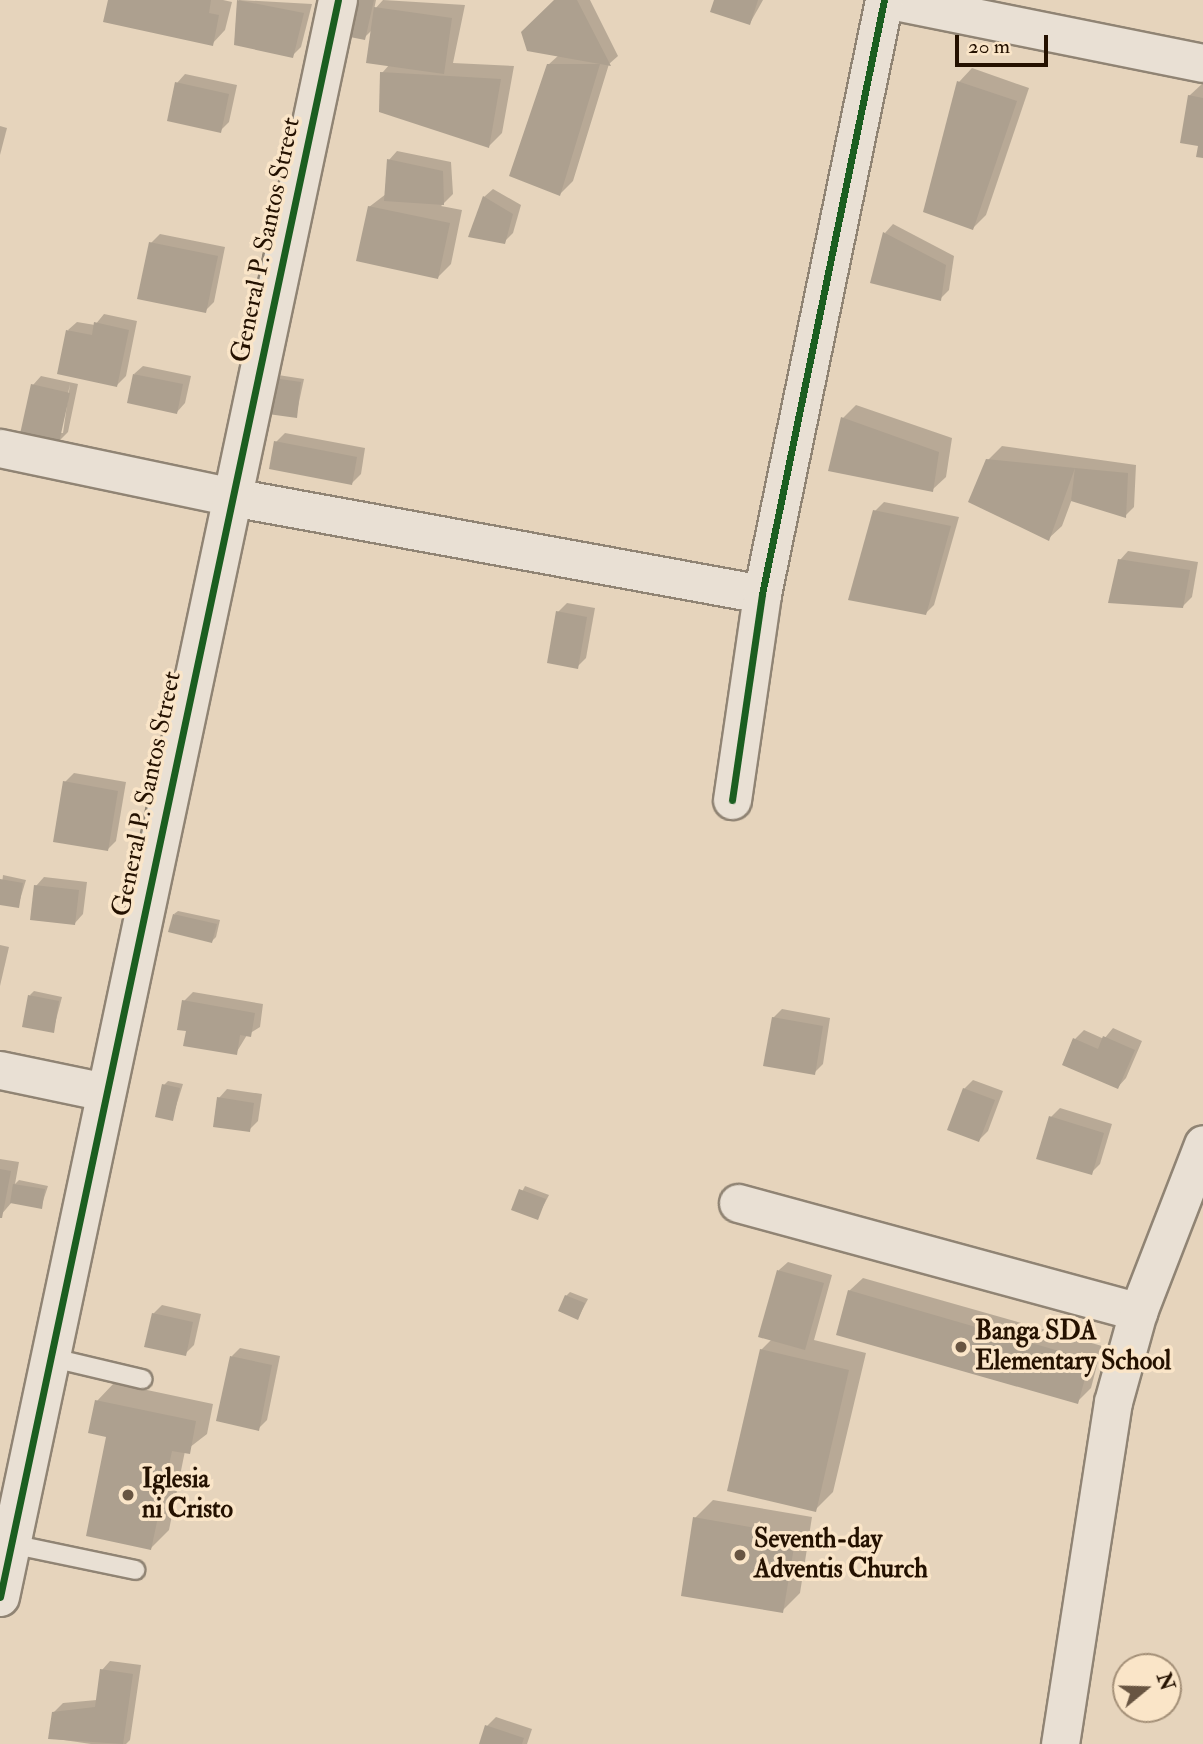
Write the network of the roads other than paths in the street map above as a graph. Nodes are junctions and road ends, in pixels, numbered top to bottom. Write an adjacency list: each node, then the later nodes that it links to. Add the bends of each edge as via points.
1 (338, 0): 6 (street, General P. Santos Street)
2 (884, 0): 7 (street)
3 (890, 0): 4 (street)
4 (1203, 63)
5 (0, 447): 6 (street)
6 (232, 497): 7 (street); 10 (street, General P. Santos Street)
7 (762, 594): 8 (street)
8 (732, 800)
9 (0, 1070): 10 (street)
10 (105, 1092): 14 (street, General P. Santos Street)
11 (1203, 1144): 13 (street)
12 (737, 1203): 13 (street)
13 (1138, 1312): 19 (street, via 1113,1402)
14 (49, 1357): 15 (lane); 16 (street, General P. Santos Street)
15 (142, 1379)
16 (10, 1544): 17 (lane); 18 (street, General P. Santos Street)
17 (135, 1570)
18 (0, 1597)
19 (1060, 1744)

